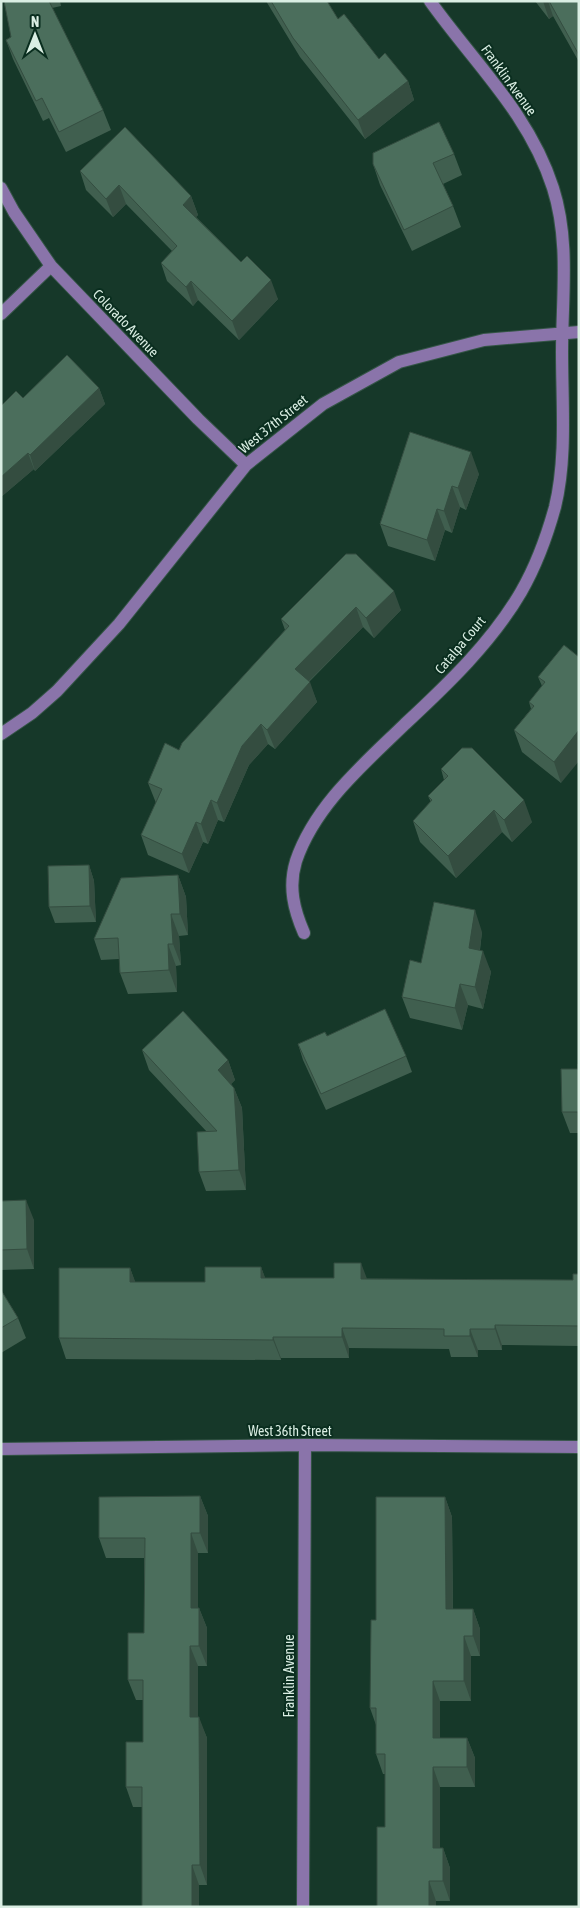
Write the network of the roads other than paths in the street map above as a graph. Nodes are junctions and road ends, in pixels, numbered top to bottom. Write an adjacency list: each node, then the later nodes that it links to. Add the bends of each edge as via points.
1 (430, 1): 5 (street, Franklin Avenue, via 510,101 535,144 553,187 564,233)
2 (1, 188): 3 (street, Colorado Avenue)
3 (51, 266): 4 (street); 7 (street, Colorado Avenue)
4 (1, 314)
5 (562, 332): 6 (street, West 37th Street); 7 (street, West 37th Street, via 484,340 400,362 323,404); 9 (street, Catalpa Court, via 561,458 556,505 540,553 521,593 483,644 446,685 354,772 318,818 296,861 292,884 293,907)
6 (579, 332)
7 (246, 465): 8 (street, West 37th Street, via 119,624 57,691)
8 (1, 734)
9 (304, 933)
10 (305, 1445): 11 (street, West 36th Street); 12 (street, West 36th Street); 13 (street, Franklin Avenue)
11 (579, 1447)
12 (1, 1449)
13 (303, 1907)

